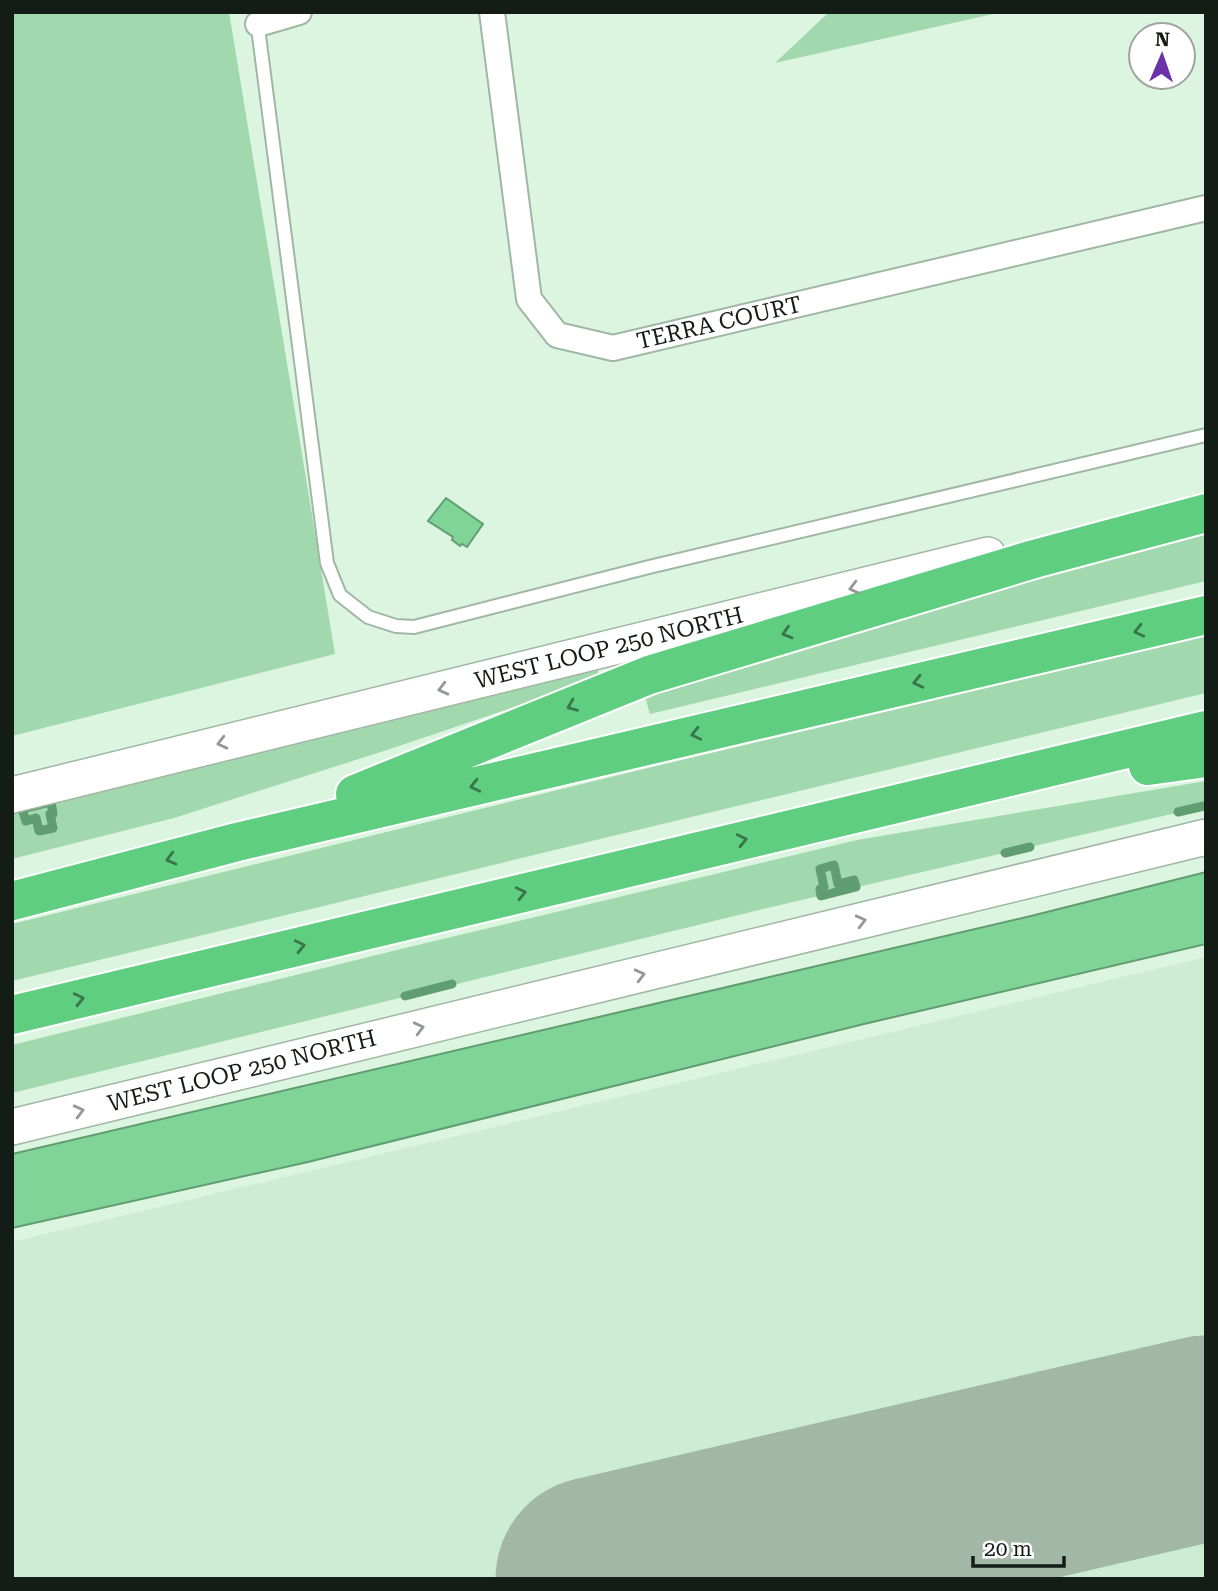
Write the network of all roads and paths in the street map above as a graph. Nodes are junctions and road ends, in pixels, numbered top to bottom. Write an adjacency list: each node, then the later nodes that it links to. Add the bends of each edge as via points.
1 (299, 12): 3 (street)
2 (492, 12): 4 (street, TERRA COURT, via 529,299 557,335 613,348)
3 (256, 18): 5 (lane, via 327,563 340,595 368,617 414,626)
4 (1206, 208)
5 (1206, 435)
6 (1206, 502): 11 (main road, WEST LOOP 250 NORTH, one-way to 11)
7 (1206, 513): 14 (highway, one-way to 14, via 1021,562 649,675)
8 (1206, 615): 14 (highway, one-way to 14)
9 (1206, 730): 12 (highway)
10 (1206, 758): 12 (highway)
11 (12, 795)
12 (829, 820): 16 (highway, one-way to 12)
13 (1206, 837): 17 (main road, WEST LOOP 250 NORTH, one-way to 13)
14 (237, 842): 15 (highway, one-way to 15)
15 (12, 901)
16 (12, 1015)
17 (12, 1127)

